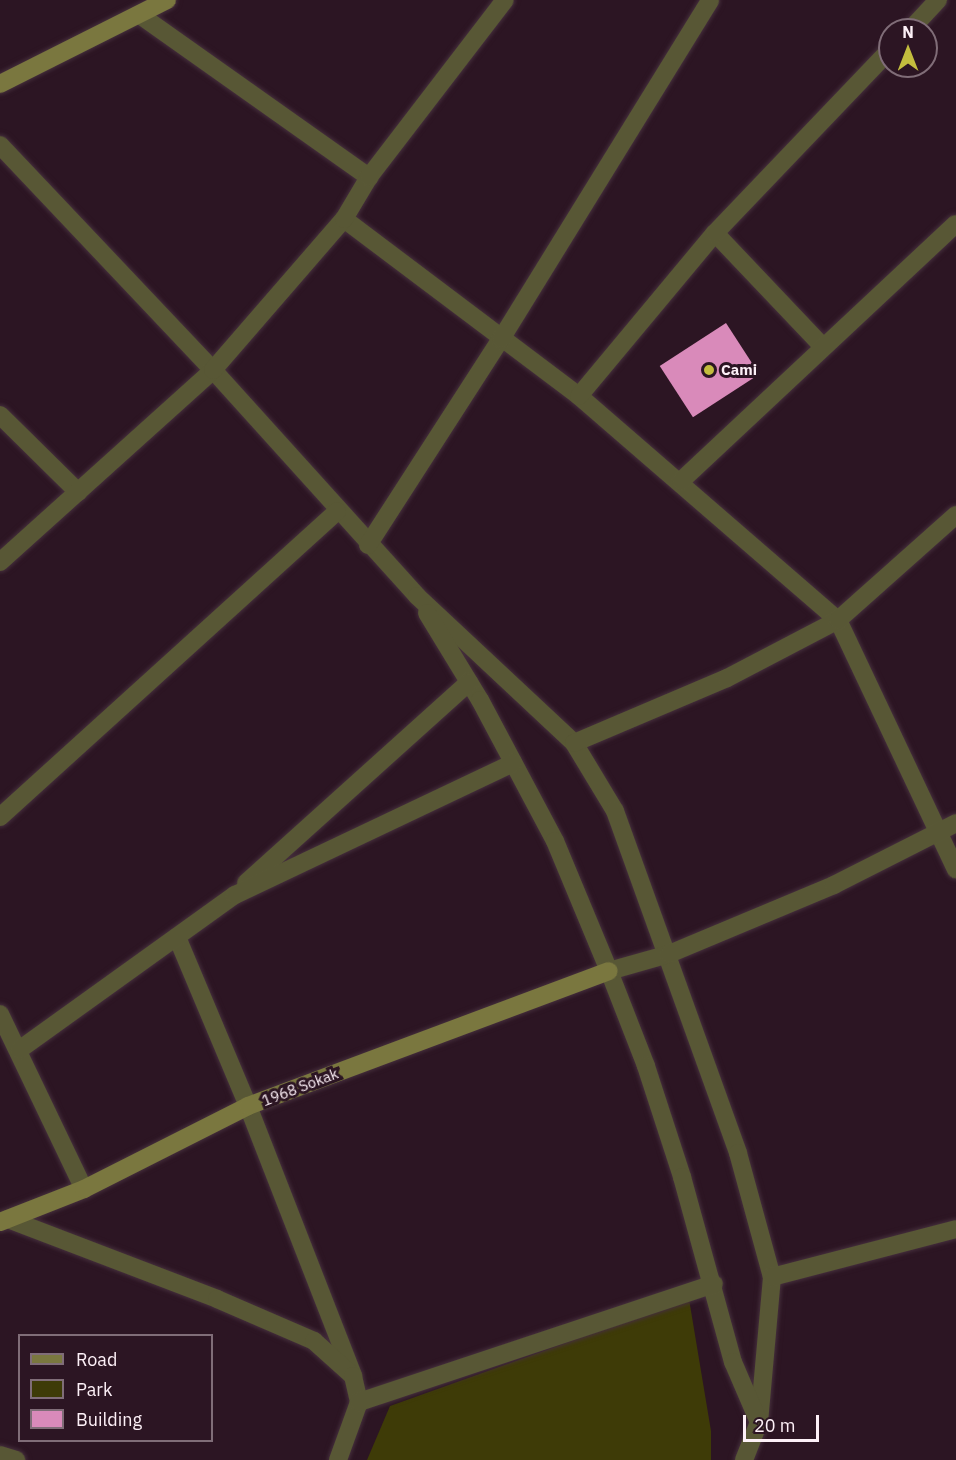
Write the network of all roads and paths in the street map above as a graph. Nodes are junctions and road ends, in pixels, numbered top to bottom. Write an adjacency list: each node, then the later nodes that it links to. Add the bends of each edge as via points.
1 (167, 0): 5 (street)
2 (505, 0): 10 (street)
3 (710, 0): 14 (street)
4 (938, 0): 6 (street)
5 (140, 15): 8 (street); 10 (street)
6 (921, 18)
7 (878, 63): 13 (street)
8 (0, 84)
9 (0, 145): 16 (street)
10 (369, 177): 11 (street)
11 (344, 219): 14 (street); 16 (street)
12 (956, 224): 15 (street)
13 (716, 233): 15 (street); 17 (street)
14 (501, 339): 17 (street); 23 (street)
15 (823, 347): 19 (street)
16 (213, 370): 20 (street); 21 (street)
17 (579, 396): 19 (street)
18 (0, 415): 20 (street)
19 (681, 481): 26 (street)
20 (78, 492): 24 (street)
21 (337, 511): 23 (street); 30 (street)
22 (956, 515): 26 (street)
23 (369, 545): 25 (street)
24 (0, 562)
25 (417, 596): 27 (street); 28 (street)
26 (838, 620): 28 (street, via 727,678); 31 (street)
27 (469, 682): 29 (street); 33 (street)
28 (574, 743): 35 (street, via 615,811)
29 (513, 763): 33 (street); 36 (street, via 555,841)
30 (0, 816)
31 (948, 828): 32 (street); 35 (street, via 834,885)
32 (956, 870)
33 (230, 899): 34 (street)
34 (177, 937): 38 (street); 39 (street)
35 (669, 954): 36 (street); 43 (street, via 738,1153)
36 (609, 971): 39 (street, 1968 Sokak); 44 (street, via 646,1066)
37 (0, 1014): 38 (street)
38 (19, 1050): 40 (street)
39 (248, 1106): 40 (street, 1968 Sokak); 45 (street)
40 (84, 1189): 41 (street, 1968 Sokak)
41 (4, 1220): 45 (street, via 217,1299 314,1341)
42 (956, 1229): 43 (street)
43 (771, 1277): 47 (street)
44 (714, 1284): 46 (street); 47 (street, via 733,1362)
45 (353, 1376): 46 (street)
46 (359, 1402): 50 (street)
47 (759, 1422): 51 (street)
48 (0, 1455): 49 (street)
49 (16, 1460)
50 (338, 1460)
51 (744, 1460)

